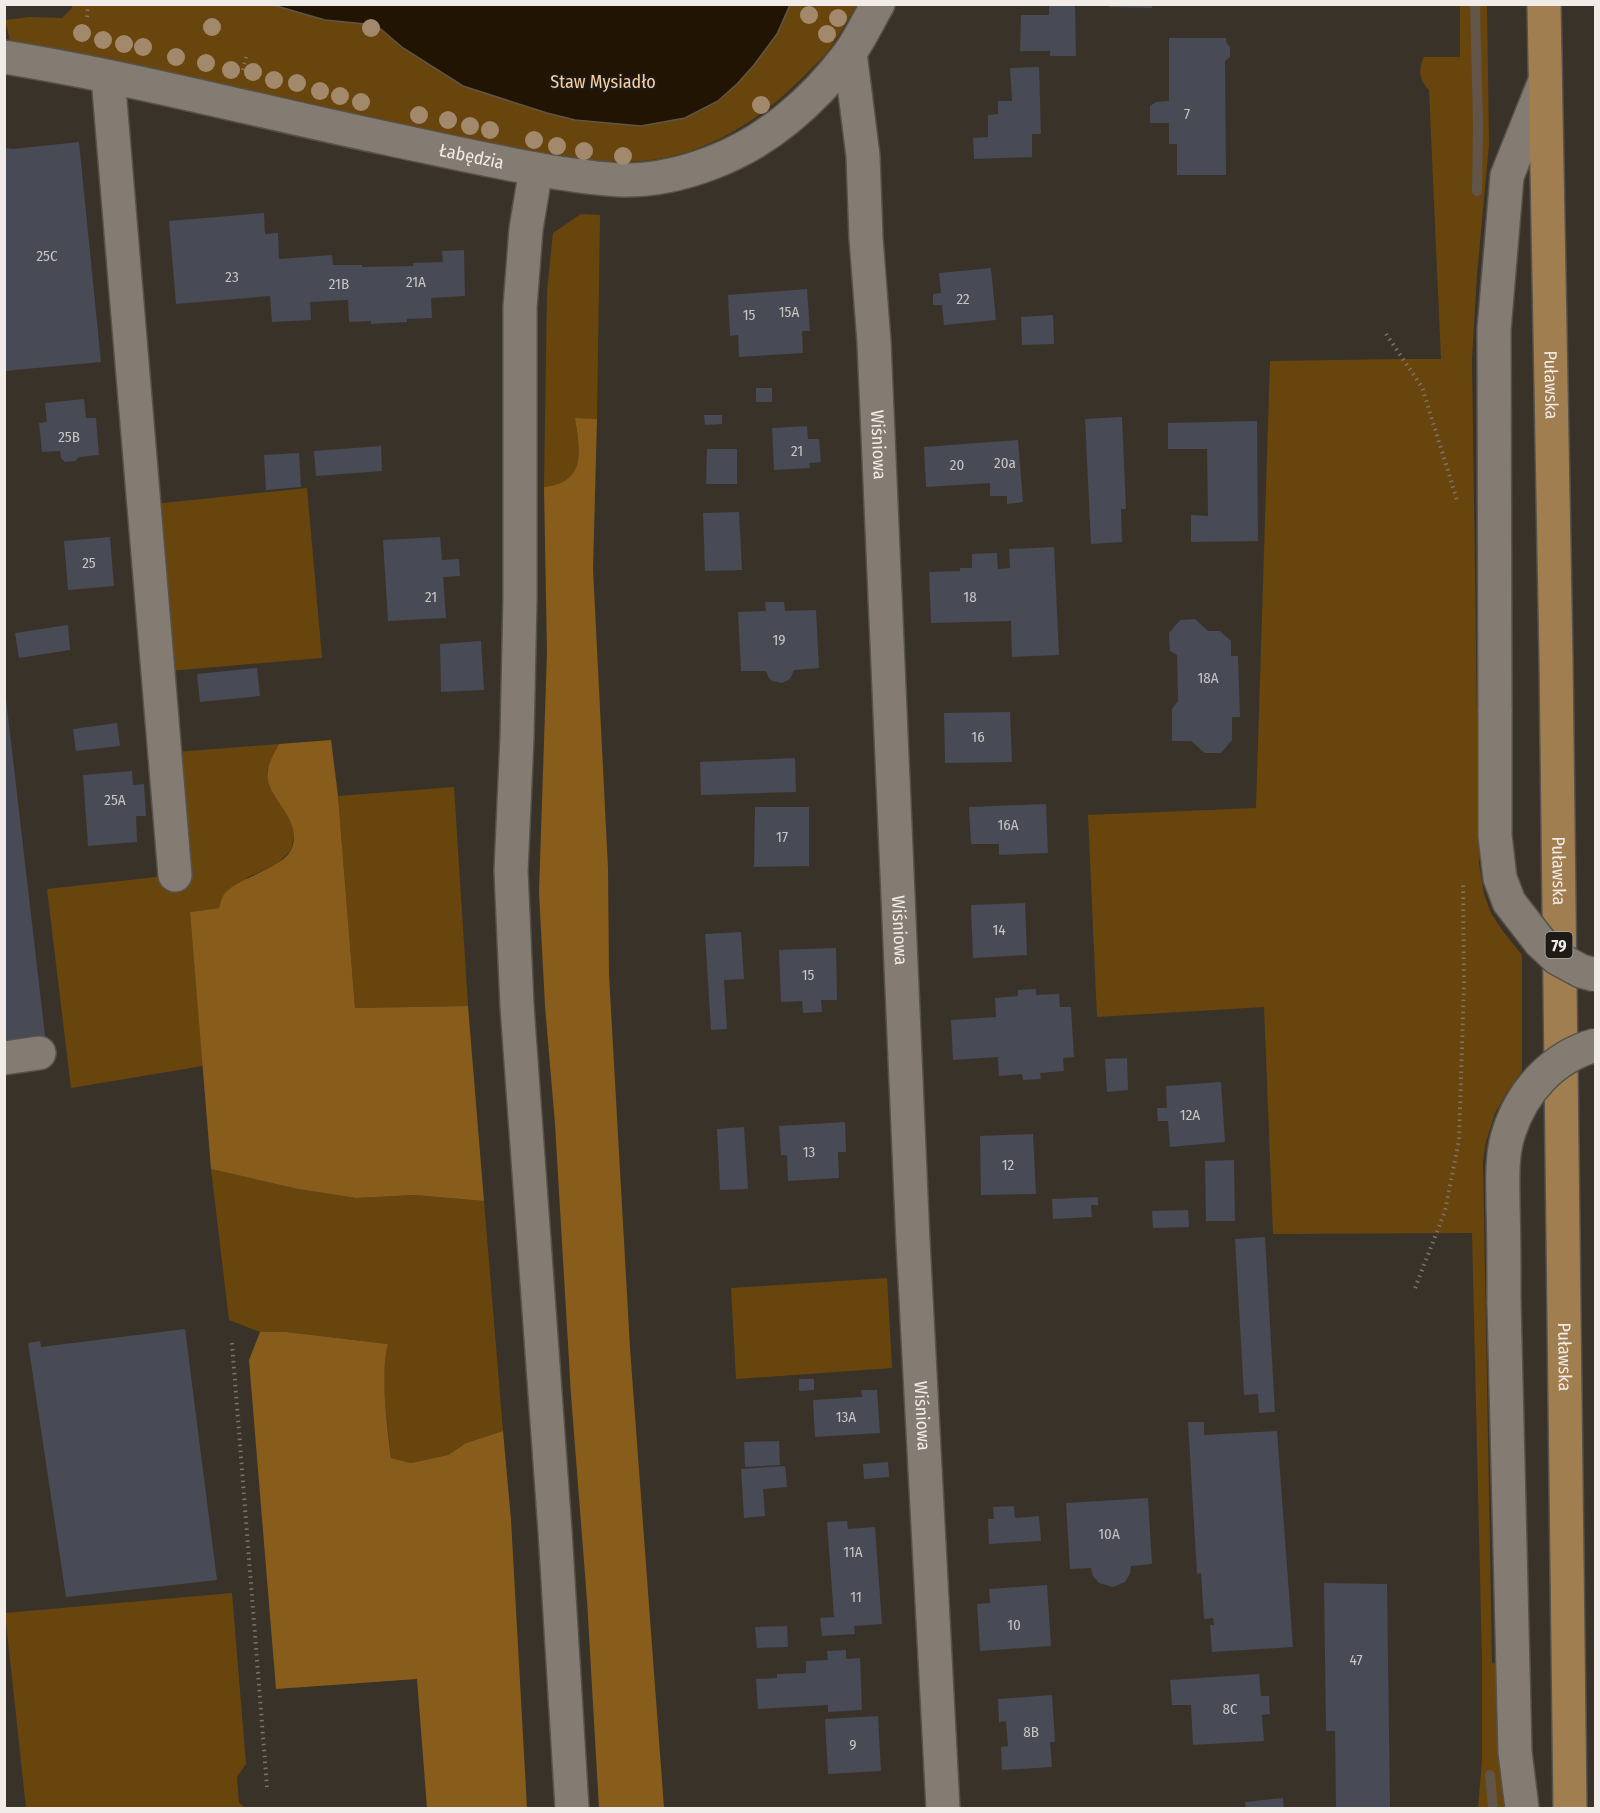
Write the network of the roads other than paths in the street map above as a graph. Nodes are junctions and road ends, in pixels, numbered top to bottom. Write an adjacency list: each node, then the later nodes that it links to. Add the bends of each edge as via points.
1 (878, 4): 3 (street, Łabędzia)
2 (1544, 4): 6 (main road, Puławska / 79)
3 (850, 53): 7 (street, Łabędzia, via 795,112 746,147 710,164 628,180); 14 (street, Wiśniowa, via 863,156 874,354)
4 (4, 57): 5 (street, Łabędzia)
5 (108, 77): 7 (street, Łabędzia); 8 (street)
6 (1545, 81): 9 (street, bridge, via 1507,176 1494,330 1495,836 1500,878 1509,902 1557,958); 16 (main road, Puławska / 79)
7 (536, 169): 13 (street, via 526,229 520,307 518,737 511,871)
8 (175, 875)
9 (1596, 975)
10 (1596, 1045): 15 (street, bridge, via 1557,1064 1533,1084 1508,1134 1503,1166 1515,1752)
11 (39, 1053): 12 (street)
12 (4, 1058)
13 (572, 1809)
14 (943, 1809)
15 (1522, 1809)
16 (1570, 1809)

